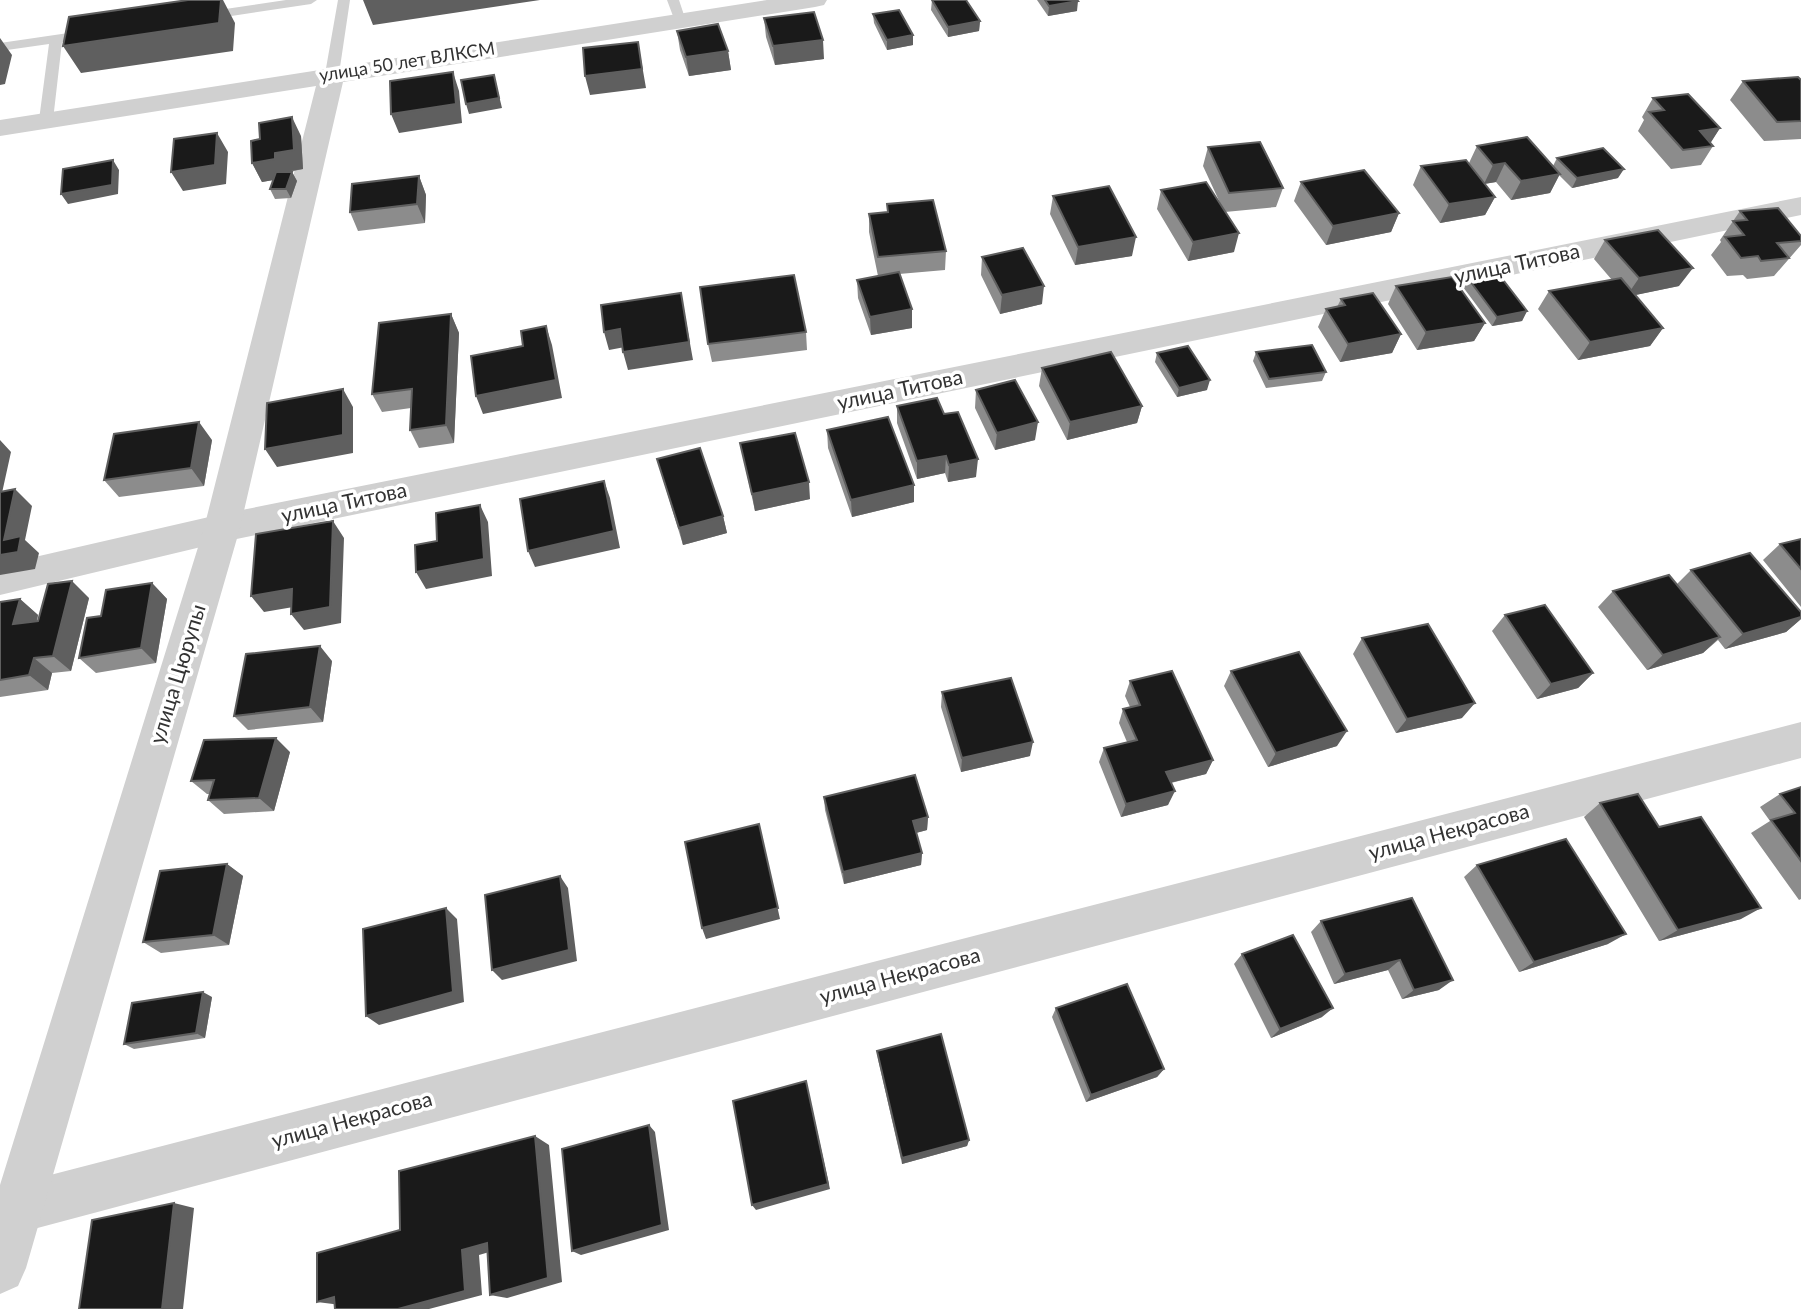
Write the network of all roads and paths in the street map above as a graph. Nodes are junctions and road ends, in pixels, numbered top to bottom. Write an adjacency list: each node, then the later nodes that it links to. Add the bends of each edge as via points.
1 (311, 0): 5 (lane)
2 (344, 0): 9 (lane)
3 (815, 0): 4 (street, улица 50 лет ВЛКСМ)
4 (677, 10): 9 (street, улица 50 лет ВЛКСМ)
5 (190, 18)
6 (109, 31): 7 (lane)
7 (56, 39): 8 (lane); 10 (lane)
8 (0, 47)
9 (332, 74): 10 (street, улица 50 лет ВЛКСМ); 13 (street, улица Цюрупы)
10 (46, 120): 11 (street, улица 50 лет ВЛКСМ)
11 (0, 128)
12 (1801, 206): 13 (street, улица Титова)
13 (222, 527): 14 (street, улица Титова); 16 (street, улица Цюрупы)
14 (0, 580)
15 (1801, 740): 16 (street, улица Некрасова)
16 (9, 1211): 17 (street, улица Цюрупы)
17 (0, 1268)

